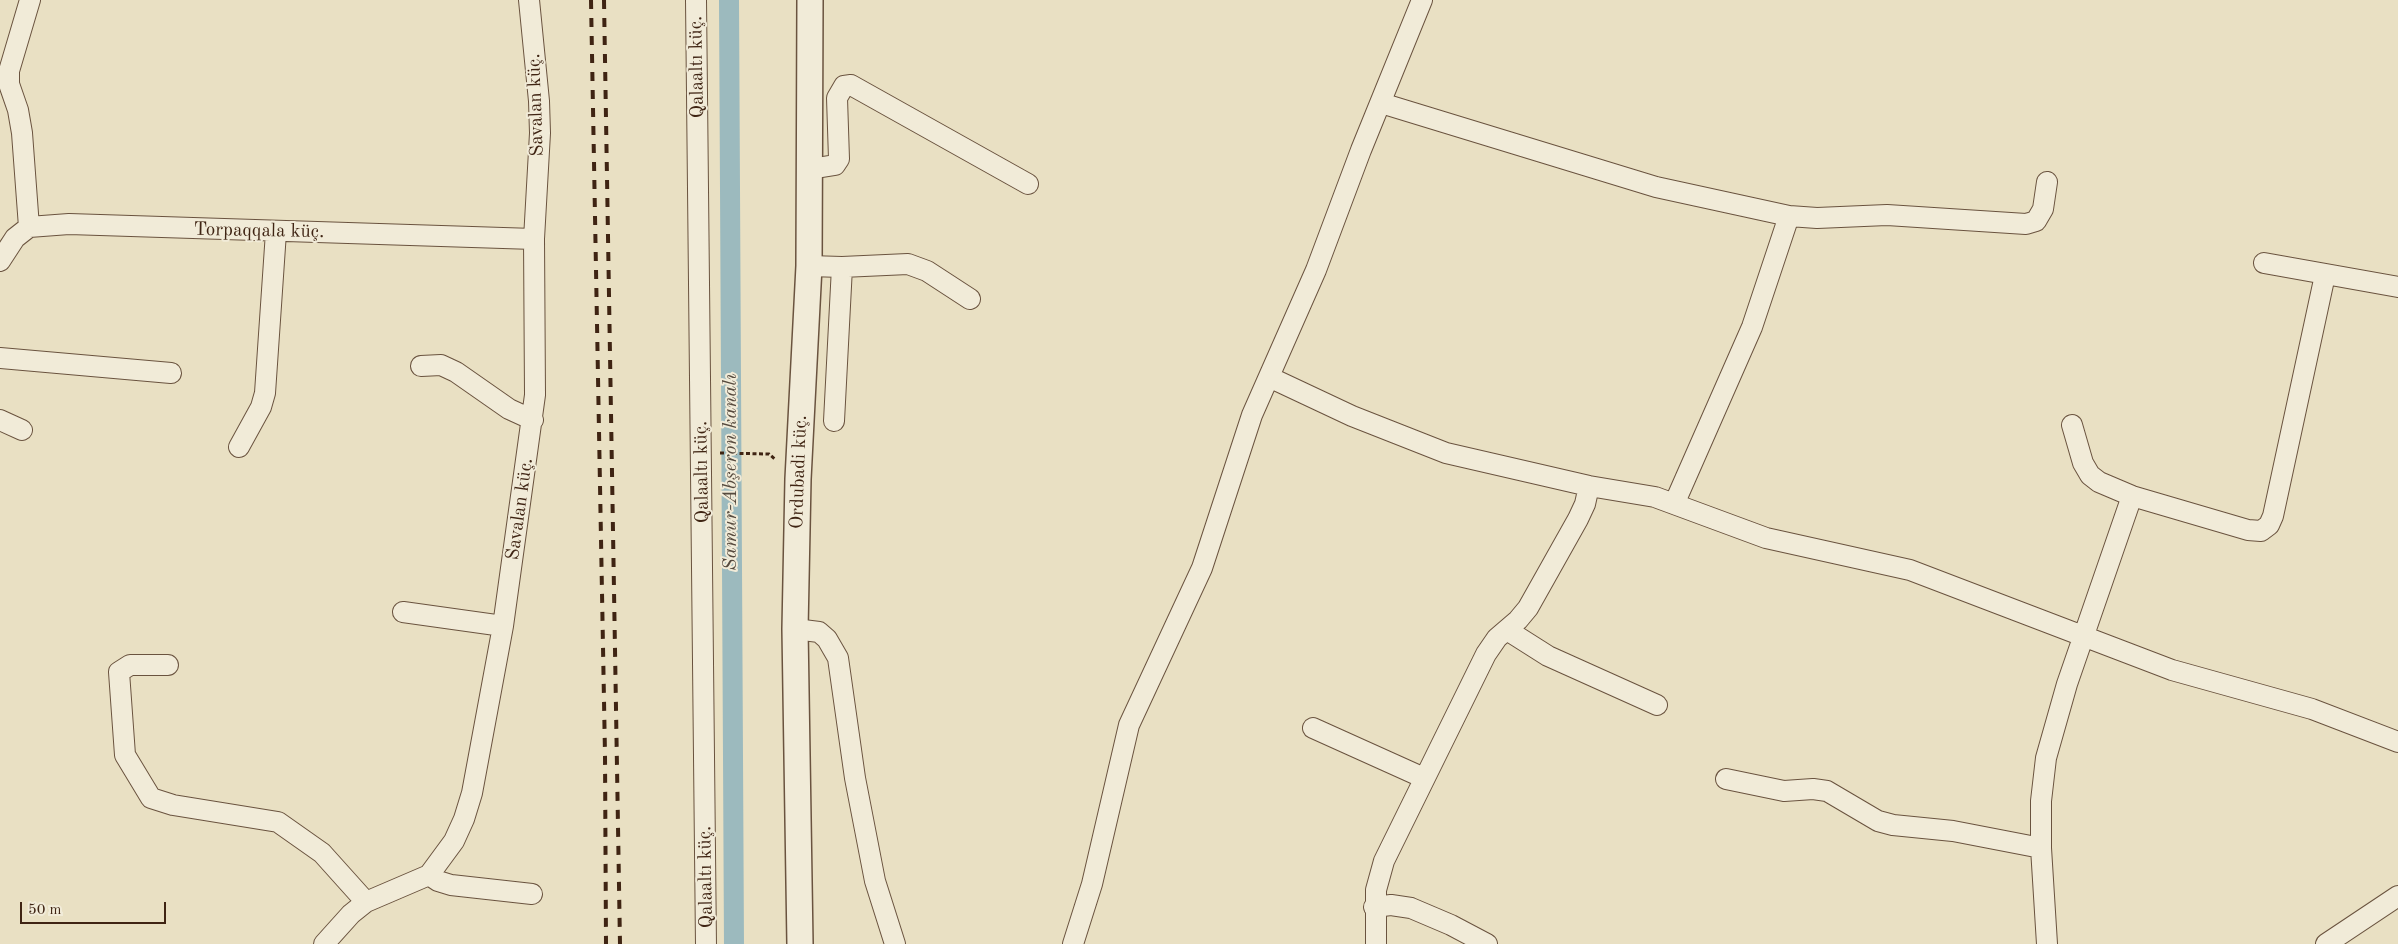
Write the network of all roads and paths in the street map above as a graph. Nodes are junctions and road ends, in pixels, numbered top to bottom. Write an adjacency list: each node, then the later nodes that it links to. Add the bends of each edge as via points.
1 (30, 0): 11 (street, via 9,71 9,84 22,133)
2 (529, 0): 13 (street, Savalan küç., via 539,125)
3 (696, 0): 32 (street, Qalaaltı küç.)
4 (810, 0): 7 (street, Ordubadi küç.)
5 (1422, 0): 6 (street)
6 (1381, 103): 10 (street, via 1656,187); 24 (street, via 1316,270)
7 (810, 169): 9 (street, via 835,165 839,159 837,98 844,86 851,85); 16 (street, Ordubadi küç.)
8 (2047, 182): 10 (street, via 2043,210 2036,221 2026,224 1887,215)
9 (1028, 184)
10 (1789, 216): 35 (street, via 1752,327)
11 (29, 227): 12 (street, Torpaqqala küç., via 69,224); 14 (street, via 15,238)
12 (276, 232): 13 (street, Torpaqqala küç.); 30 (street, via 265,393)
13 (534, 239): 26 (street, Savalan küç.)
14 (0, 261)
15 (2264, 263): 18 (street)
16 (809, 266): 17 (street); 38 (street, Ordubadi küç., via 798,480)
17 (842, 267): 20 (street, via 908,264 927,271); 27 (street)
18 (2325, 275): 19 (street); 34 (street, via 2269,525 2260,531 2248,530)
19 (2398, 286)
20 (970, 299)
21 (0, 358): 23 (street)
22 (421, 366): 26 (street, via 441,365 456,372 509,409)
23 (171, 373)
24 (1269, 377): 33 (street, via 1352,416 1446,453); 57 (street, via 1239,450 1202,568 1129,725 1092,884)
25 (0, 420): 29 (street)
26 (533, 420): 37 (street, Savalan küç.)
27 (834, 421)
28 (2072, 425): 34 (street, via 2083,463 2090,475)
29 (22, 430)
30 (239, 447)
31 (753, 452): 32 (path)
32 (702, 454): 54 (street, Qalaaltı küç.)
33 (1589, 486): 35 (street); 39 (street, via 1578,519 1528,608)
34 (2132, 496): 40 (street)
35 (1675, 502): 40 (street, via 1766,538 1910,570)
36 (403, 612): 37 (street)
37 (503, 626): 48 (street, Savalan küç., via 472,793 454,841)
38 (795, 630): 55 (street, Ordubadi küç.); 56 (street, via 819,632 827,638 838,658 874,881)
39 (1507, 630): 42 (street, via 1548,656); 45 (street, via 1486,654)
40 (2084, 638): 44 (street, via 2172,670 2312,709); 47 (street, via 2054,723 2046,758 2041,802)
41 (168, 665): 51 (street, via 130,665 119,672 125,755 151,798 173,805 278,822 322,853)
42 (1657, 706)
43 (1313, 728): 45 (street)
44 (2398, 742)
45 (1424, 778): 52 (street, via 1384,861)
46 (1726, 780): 47 (street, via 1784,791 1827,791 1886,823 1953,831)
47 (2041, 848): 60 (street)
48 (428, 875): 49 (street, via 451,885); 51 (street, Savalan küç.)
49 (532, 894)
50 (2398, 896): 61 (street)
51 (366, 902): 53 (street, Savalan küç.)
52 (1374, 907): 58 (street); 59 (street, via 1411,908)
53 (324, 944)
54 (706, 944)
55 (800, 944)
56 (895, 944)
57 (1072, 944)
58 (1376, 944)
59 (1487, 944)
60 (2047, 944)
61 (2326, 944)

